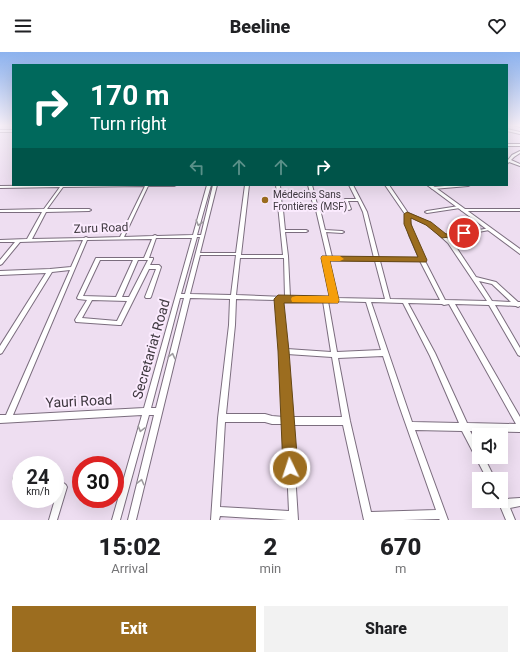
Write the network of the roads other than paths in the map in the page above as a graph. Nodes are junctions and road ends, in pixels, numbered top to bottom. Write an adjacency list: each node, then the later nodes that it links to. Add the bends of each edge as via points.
1 (520, 152): 2 (street)
2 (508, 161): 3 (street)
3 (520, 165)
4 (12, 184): 5 (street)
5 (0, 186): 6 (street)
6 (63, 186): 21 (street)
7 (147, 186): 36 (street)
8 (209, 186): 34 (street, Secretariat Road, one-way to 34)
9 (215, 186): 35 (street, Secretariat Road)
10 (247, 186): 44 (street)
11 (278, 186): 19 (street)
12 (310, 186): 18 (street)
13 (352, 186): 16 (street)
14 (388, 186): 27 (street)
15 (431, 186): 17 (street)
16 (359, 200): 20 (street, via 346,200); 49 (street, via 365,212)
17 (458, 207): 23 (street); 26 (street)
18 (316, 208): 19 (street); 31 (street)
19 (281, 209): 29 (street)
20 (349, 209)
21 (45, 210): 22 (street); 25 (street); 40 (street)
22 (89, 210)
23 (463, 210): 24 (street); 28 (street)
24 (520, 210)
25 (0, 211)
26 (426, 212)
27 (407, 214): 37 (street, via 429,224); 50 (street, via 408,224)
28 (488, 229): 37 (street); 42 (street)
29 (283, 231): 30 (street); 45 (street)
30 (306, 231)
31 (323, 231): 32 (street); 48 (street)
32 (342, 232)
33 (155, 236): 34 (street, Zuru Road); 36 (street, Zuru Road); 47 (street)
34 (195, 236): 35 (street, Zuru Road); 57 (street, Secretariat Road)
35 (203, 236): 43 (street, Secretariat Road)
36 (122, 237): 38 (street, Zuru Road)
37 (444, 237): 56 (street)
38 (86, 238): 40 (street, Zuru Road); 53 (street)
39 (19, 240): 40 (street, Zuru Road); 41 (street, Zuru Road); 51 (street)
40 (29, 240)
41 (0, 241)
42 (520, 252)
43 (198, 254): 44 (street); 58 (street, Secretariat Road)
44 (239, 256): 45 (street); 60 (street)
45 (286, 256): 65 (street)
46 (136, 259): 47 (street); 61 (street, via 98,259 80,298); 62 (street)
47 (146, 259): 52 (street, via 151,259)
48 (330, 259): 49 (street); 67 (street, via 325,258)
49 (378, 259): 50 (street); 69 (street)
50 (423, 260): 71 (street, via 425,268)
51 (0, 263)
52 (147, 267): 59 (street, via 159,267); 63 (street)
53 (73, 268): 54 (street); 81 (street)
54 (50, 271): 55 (street); 74 (street)
55 (0, 273)
56 (474, 278): 72 (street); 73 (street, via 494,282)
57 (179, 296): 58 (street); 79 (street, Secretariat Road)
58 (187, 296): 60 (street); 80 (street, Secretariat Road, one-way to 58)
59 (148, 297)
60 (233, 298): 64 (street); 82 (street)
61 (90, 299): 62 (street); 63 (street, via 78,320 119,323)
62 (118, 299): 63 (street)
63 (131, 299)
64 (278, 299): 65 (street); 75 (street)
65 (288, 299): 66 (street)
66 (325, 300): 67 (street); 78 (street)
67 (334, 300): 68 (street)
68 (368, 301): 69 (street); 77 (street)
69 (388, 301): 70 (street)
70 (404, 301): 71 (street); 88 (street, via 433,355)
71 (447, 303): 72 (street); 86 (street)
72 (490, 304): 73 (street); 76 (street)
73 (519, 305)
74 (0, 351)
75 (284, 351): 78 (street); 84 (street)
76 (520, 352)
77 (385, 353): 78 (street); 87 (street)
78 (334, 355): 85 (street)
79 (146, 411): 80 (street, Yauri Road); 81 (street, Yauri Road); 100 (street, Secretariat Road, one-way to 100)
80 (159, 412): 101 (street, Secretariat Road, one-way to 80)
81 (8, 418): 83 (street, Yauri Road)
82 (222, 418): 84 (street); 95 (street)
83 (0, 419)
84 (287, 421): 85 (street); 97 (street)
85 (346, 421): 98 (street)
86 (520, 424)
87 (410, 426): 88 (street); 96 (street)
88 (465, 428): 89 (street); 90 (street)
89 (520, 428)
90 (472, 442)
91 (508, 501): 92 (street)
92 (520, 502)
93 (57, 508): 99 (street)
94 (505, 508): 102 (street)
95 (216, 516): 97 (street)
96 (443, 517): 98 (street)
97 (294, 518)
98 (368, 519)
99 (53, 520)
100 (116, 520)
101 (132, 520)
102 (511, 520)

